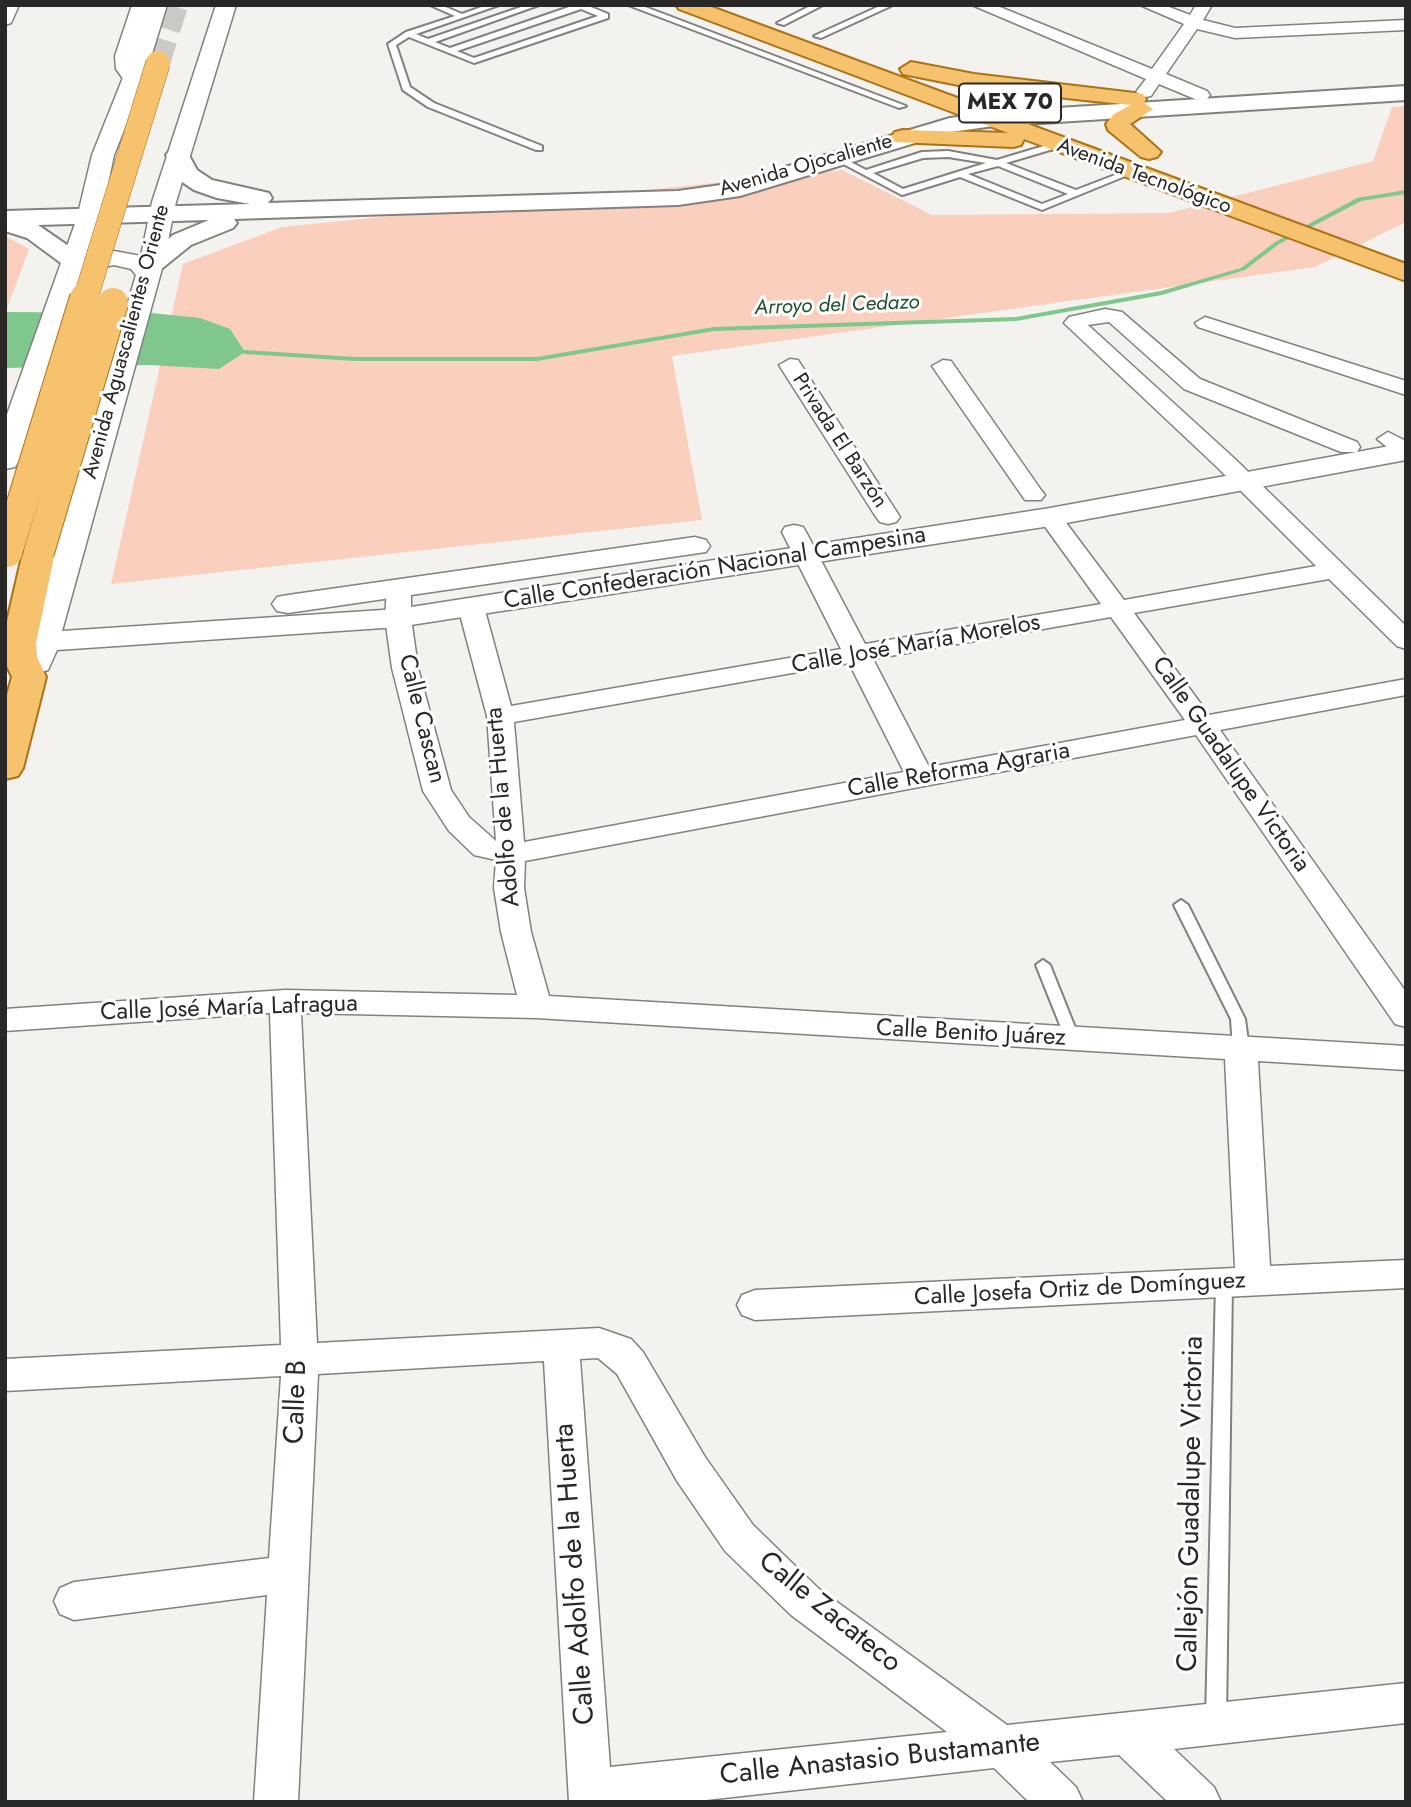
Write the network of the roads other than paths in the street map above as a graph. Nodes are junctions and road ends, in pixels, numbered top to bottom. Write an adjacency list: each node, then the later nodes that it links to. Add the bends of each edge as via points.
1 (12, 5): 18 (street)
2 (140, 5): 28 (street, via 123,56)
3 (157, 5): 28 (street)
4 (226, 5): 45 (street, Avenida Aguascalientes Oriente)
5 (434, 5): 17 (lane)
6 (495, 5): 17 (lane)
7 (535, 5): 24 (lane)
8 (632, 5): 30 (lane)
9 (686, 5): 30 (main road, Avenida Tecnológico / MEX 70)
10 (734, 5): 20 (main road, Avenida Tecnológico / MEX 70)
11 (819, 5): 20 (lane)
12 (889, 5): 23 (lane)
13 (980, 5): 27 (street)
14 (1148, 5): 19 (street)
15 (1204, 5): 19 (street)
16 (580, 6): 25 (lane); 25 (lane, via 605,16 474,61)
17 (461, 16): 22 (lane)
18 (5, 20)
19 (1192, 22): 21 (street, via 1254,34); 27 (street)
20 (781, 23): 23 (main road, Avenida Tecnológico / MEX 70)
21 (1406, 26)
22 (409, 34): 24 (lane); 39 (lane, via 392,44 406,88 431,105)
23 (818, 36): 30 (main road, Avenida Tecnológico / MEX 70)
24 (428, 42): 25 (lane)
25 (449, 51)
26 (168, 62): 69 (main road, Avenida Aguascalientes Oriente, bridge, via 131,239)
27 (1153, 77): 32 (street); 33 (street)
28 (133, 80): 41 (street)
29 (1406, 83): 32 (main road, Avenida Ojocaliente)
30 (903, 87): 33 (main road, via 974,81); 34 (main road, Avenida Tecnológico / MEX 70); 35 (main road, Avenida Tecnológico / MEX 70); 37 (main road)
31 (1406, 93): 33 (main road, Avenida Ojocaliente)
32 (1201, 95): 33 (main road, Avenida Ojocaliente)
33 (1139, 102): 35 (main road, Avenida Ojocaliente); 36 (main road, Avenida Ojocaliente); 40 (main road, via 1118,124 1119,130)
34 (966, 109): 35 (main road, Avenida Tecnológico / MEX 70); 37 (main road, Avenida Ojocaliente)
35 (1003, 111): 36 (main road, Avenida Ojocaliente); 37 (main road, Avenida Ojocaliente, via 950,125); 38 (main road, Avenida Tecnológico / MEX 70)
36 (1043, 115): 40 (main road, Avenida Tecnológico / MEX 70)
37 (894, 132): 38 (main road); 42 (main road, Avenida Ojocaliente); 51 (main road, Avenida Ojocaliente, via 680,179)
38 (1054, 144): 44 (lane); 46 (main road, Avenida Tecnológico / MEX 70)
39 (539, 148)
40 (1149, 152): 43 (main road, Avenida Tecnológico / MEX 70)
41 (103, 155): 45 (street, via 119,174); 53 (street)
42 (838, 159): 47 (lane); 51 (main road, Avenida Ojocaliente, via 731,191 678,198)
43 (1174, 161)
44 (999, 163): 47 (lane, via 948,154 922,155); 48 (lane); 49 (lane)
45 (161, 171): 51 (main road, via 187,174 203,185); 52 (street, Avenida Aguascalientes Oriente)
46 (1131, 172): 49 (lane); 57 (main road, Avenida Tecnológico / MEX 70)
47 (865, 173): 48 (lane, via 902,192)
48 (960, 174): 49 (lane, via 1042,207)
49 (1077, 194)
50 (5, 204): 53 (main road)
51 (274, 206): 52 (main road, Avenida Ojocaliente); 56 (main road, via 169,247)
52 (163, 209): 53 (main road, Avenida Ojocaliente); 56 (street, Avenida Aguascalientes Oriente)
53 (91, 211): 54 (main road); 55 (street)
54 (5, 221): 55 (main road, via 36,233)
55 (72, 268): 56 (street, via 114,258 140,262); 64 (street)
56 (149, 270): 75 (street, Avenida Aguascalientes Oriente)
57 (1406, 273)
58 (1205, 323): 61 (street)
59 (790, 365): 67 (street, Privada El Barzón)
60 (943, 366): 66 (street, Calle Guadalupe Victoria)
61 (1406, 387)
62 (1401, 443): 63 (street, Calle Confederación Nacional Campesina); 65 (street, Calle Confederación Nacional Campesina)
63 (1349, 447): 65 (street, Calle Confederación Nacional Campesina, via 1265,462); 65 (street, via 1192,384 1115,316 1076,320 1074,323)
64 (5, 461)
65 (1236, 473): 66 (street, Calle Confederación Nacional Campesina); 70 (street)
66 (1042, 506): 67 (street, Calle Confederación Nacional Campesina); 68 (street, Calle Confederación Nacional Campesina); 73 (street, Calle Guadalupe Victoria)
67 (888, 517): 68 (street, Calle Confederación Nacional Campesina)
68 (800, 543): 71 (street, Calle Confederación Nacional Campesina); 72 (street, Calle Confederación Nacional Campesina); 77 (street)
69 (17, 554): 75 (main road, Avenida Aguascalientes Oriente)
70 (1332, 571): 73 (street, Calle José María Morelos); 76 (street)
71 (399, 588): 74 (street, Calle Cascan); 75 (street, Calle Confederación Nacional Campesina)
72 (471, 607): 74 (street, Calle Confederación Nacional Campesina); 79 (street, Adolfo de la Huerta)
73 (1118, 609): 77 (street, Calle José María Morelos); 80 (street, Calle Guadalupe Victoria)
74 (398, 618): 75 (street, Calle Confederación Nacional Campesina); 83 (street, Calle Cascan, via 405,668 438,791 459,824 484,848)
75 (35, 632): 81 (main road, Avenida Aguascalientes Oriente, via 20,657 29,677)
76 (1406, 641)
77 (855, 656): 79 (street, Calle José María Morelos); 82 (street)
78 (1406, 687): 80 (street, Calle Reforma Agraria)
79 (500, 716): 83 (street, Adolfo de la Huerta)
80 (1205, 727): 82 (street, Calle Reforma Agraria); 88 (street, Calle Guadalupe Victoria)
81 (5, 768)
82 (920, 776): 83 (street, Calle Reforma Agraria)
83 (511, 854): 87 (street, Adolfo de la Huerta, via 509,888 516,932)
84 (1181, 905): 91 (lane, via 1238,1018)
85 (1043, 965): 90 (lane)
86 (285, 1001): 87 (street, Calle José María Lafragua); 89 (street, Calle José María Lafragua); 97 (street, Calle B)
87 (537, 1007): 90 (street, Calle Benito Juárez)
88 (1406, 1016)
89 (5, 1020)
90 (1073, 1040): 91 (street, Calle Benito Juárez)
91 (1241, 1049): 92 (street, Calle Benito Juárez); 94 (street)
92 (1406, 1058)
93 (1406, 1274): 94 (street, Calle Josefa Ortiz de Domínguez)
94 (1238, 1283): 95 (street, Calle Josefa Ortiz de Domínguez); 102 (lane, Callejón Guadalupe Victoria)
95 (755, 1305)
96 (561, 1345): 97 (street); 104 (street, Calle Zacateco, via 599,1343 618,1350 739,1538 805,1602); 105 (street, Calle Adolfo de la Huerta)
97 (300, 1360): 98 (street); 99 (street, Calle B)
98 (5, 1376)
99 (289, 1574): 100 (street); 106 (street, Calle B)
100 (74, 1601)
101 (1406, 1703): 102 (street, Calle Anastasio Bustamante)
102 (1216, 1724): 103 (street, Calle Anastasio Bustamante)
103 (1127, 1733): 104 (street, Calle Anastasio Bustamante); 108 (street)
104 (1002, 1746): 105 (street, Calle Anastasio Bustamante); 107 (street, Calle Zacateco)
105 (590, 1796)
106 (276, 1802)
107 (1061, 1802)
108 (1199, 1802)

